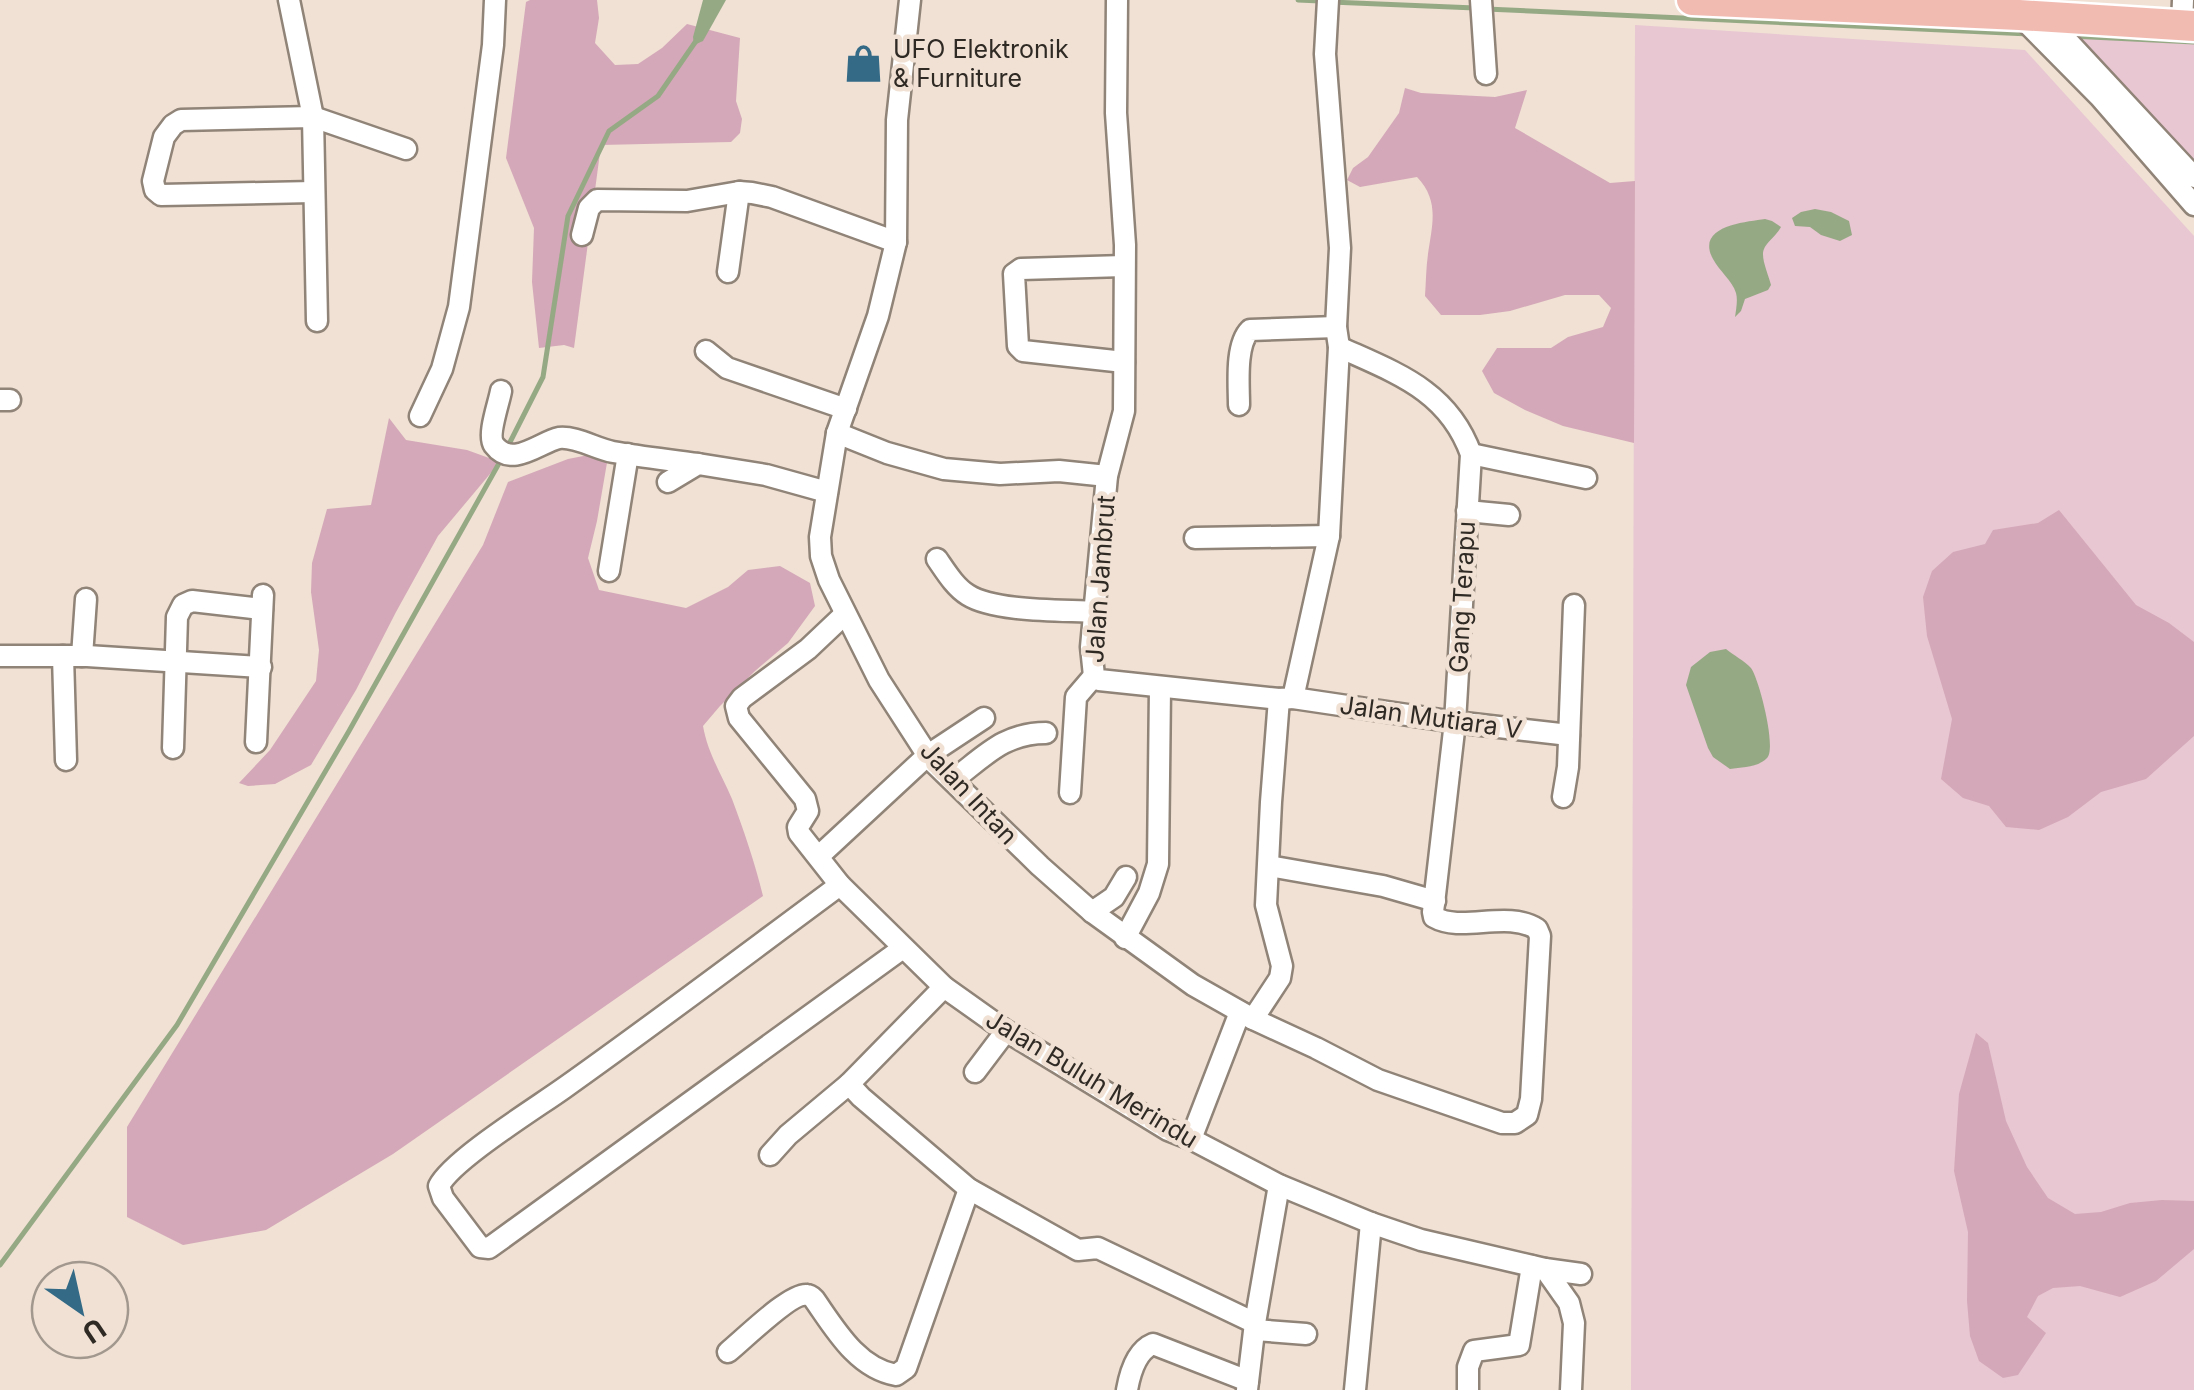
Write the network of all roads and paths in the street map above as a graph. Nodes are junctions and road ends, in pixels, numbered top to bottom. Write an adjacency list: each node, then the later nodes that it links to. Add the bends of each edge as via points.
1 (288, 0): 14 (street)
2 (496, 0): 31 (street, via 459,307)
3 (910, 0): 21 (street, Jalan Intan, via 897,120)
4 (1117, 0): 22 (street, Jalan Jambrut)
5 (1328, 0): 25 (street, via 1325,54 1340,248)
6 (1481, 0): 13 (street)
7 (1692, 0): 8 (highway)
8 (1805, 2): 10 (highway)
9 (2135, 12): 11 (highway); 12 (highway)
10 (2020, 15): 12 (highway); 19 (street)
11 (2186, 17)
12 (2058, 18): 16 (street, via 2060,32)
13 (1486, 74)
14 (314, 117): 15 (street); 17 (street); 17 (street, via 181,120 164,138 153,181 161,195)
15 (406, 150)
16 (2194, 177)
17 (314, 192): 24 (street)
18 (739, 192): 20 (street, via 687,201 598,200); 21 (street, via 772,196); 23 (street)
19 (2194, 204)
20 (582, 236)
21 (896, 242): 30 (street, Jalan Intan)
22 (1124, 266): 27 (street, Jalan Jambrut); 27 (street, via 1021,268 1014,274 1023,352)
23 (728, 272)
24 (317, 321)
25 (1337, 337): 29 (street, via 1250,330 1240,354); 34 (street, via 1428,392 1446,408); 42 (street)
26 (706, 351): 30 (street, via 727,368)
27 (1124, 362): 36 (street, Jalan Jambrut, via 1124,411)
28 (501, 392): 33 (street, via 491,436 505,452 523,453 558,438)
29 (1239, 406)
30 (846, 409): 32 (street, Jalan Intan)
31 (420, 416)
32 (837, 433): 36 (street, via 944,470); 39 (street, Jalan Intan)
33 (628, 454): 35 (street); 45 (street)
34 (1472, 454): 37 (street); 40 (street, Gang Terapu)
35 (698, 464): 38 (street); 39 (street)
36 (1107, 476): 48 (street, Jalan Jambrut)
37 (1586, 478)
38 (668, 482)
39 (826, 492): 49 (street, Jalan Intan, via 821,556)
40 (1466, 511): 41 (street); 58 (street, Gang Terapu)
41 (1508, 516)
42 (1329, 536): 43 (street); 56 (street)
43 (1195, 538)
44 (937, 559): 48 (street, via 950,579 983,601)
45 (609, 571)
46 (86, 599): 51 (street)
47 (1574, 604): 60 (street)
48 (1095, 612): 54 (street, Jalan Jambrut)
49 (845, 614): 63 (street, Jalan Intan); 68 (street, Jalan Buluh Merindu, via 736,706 805,799 808,811 799,832)
50 (0, 656): 51 (street)
51 (73, 656): 52 (street); 64 (street)
52 (174, 662): 53 (street); 53 (street, via 183,605 263,602); 62 (street)
53 (261, 667): 61 (street)
54 (1094, 676): 55 (street, Jalan Jambrut); 66 (street, via 1076,697)
55 (1160, 688): 56 (street, Jalan Jambrut); 74 (street, via 1158,864)
56 (1286, 698): 58 (street, Jalan Mutiara V); 69 (street)
57 (984, 718): 63 (street)
58 (1455, 722): 60 (street, Jalan Mutiara V); 72 (street, Gang Terapu)
59 (1046, 733): 65 (street, via 1014,737)
60 (1569, 735): 67 (street)
61 (256, 742)
62 (173, 748)
63 (928, 755): 65 (street, Jalan Intan); 68 (street)
64 (66, 760)
65 (953, 780): 73 (street, Jalan Intan)
66 (1070, 793)
67 (1563, 797)
68 (820, 856): 71 (street, Jalan Buluh Merindu)
69 (1269, 866): 72 (street, via 1384,886); 77 (street, via 1266,905 1282,966 1280,978)
70 (1126, 877): 73 (street)
71 (840, 885): 75 (street, Jalan Buluh Merindu); 75 (street, via 442,1179 443,1198 480,1247 489,1248)
72 (1435, 909): 77 (street, Jalan Intan, via 1443,922 1499,920 1538,929 1530,1099 1527,1115 1516,1122 1502,1123 1378,1080)
73 (1092, 912): 74 (street, Jalan Intan)
74 (1125, 938): 77 (street, Jalan Intan)
75 (903, 948): 76 (street, Jalan Buluh Merindu)
76 (944, 987): 78 (street, Jalan Buluh Merindu); 80 (street)
77 (1247, 1016): 81 (street)
78 (1006, 1031): 79 (street); 81 (street, Jalan Buluh Merindu)
79 (975, 1072)
80 (849, 1084): 82 (street); 84 (street)
81 (1192, 1139): 83 (street, Jalan Buluh Merindu)
82 (770, 1155)
83 (1279, 1184): 85 (street, Jalan Buluh Merindu); 88 (street)
84 (970, 1189): 88 (street, via 1078,1250 1098,1248); 90 (street, via 906,1368 896,1375 844,1342 808,1295 788,1302)
85 (1371, 1223): 86 (street, Jalan Buluh Merindu); 93 (street)
86 (1538, 1267): 87 (street, Jalan Buluh Merindu); 94 (street, via 1519,1345 1474,1351); 95 (street, via 1570,1303)
87 (1581, 1274)
88 (1255, 1326): 89 (street); 91 (street)
89 (1306, 1334)
90 (728, 1352)
91 (1247, 1385): 92 (street, via 1153,1344 1130,1372)
92 (1127, 1390)
93 (1356, 1390)
94 (1468, 1390)
95 (1571, 1390)

